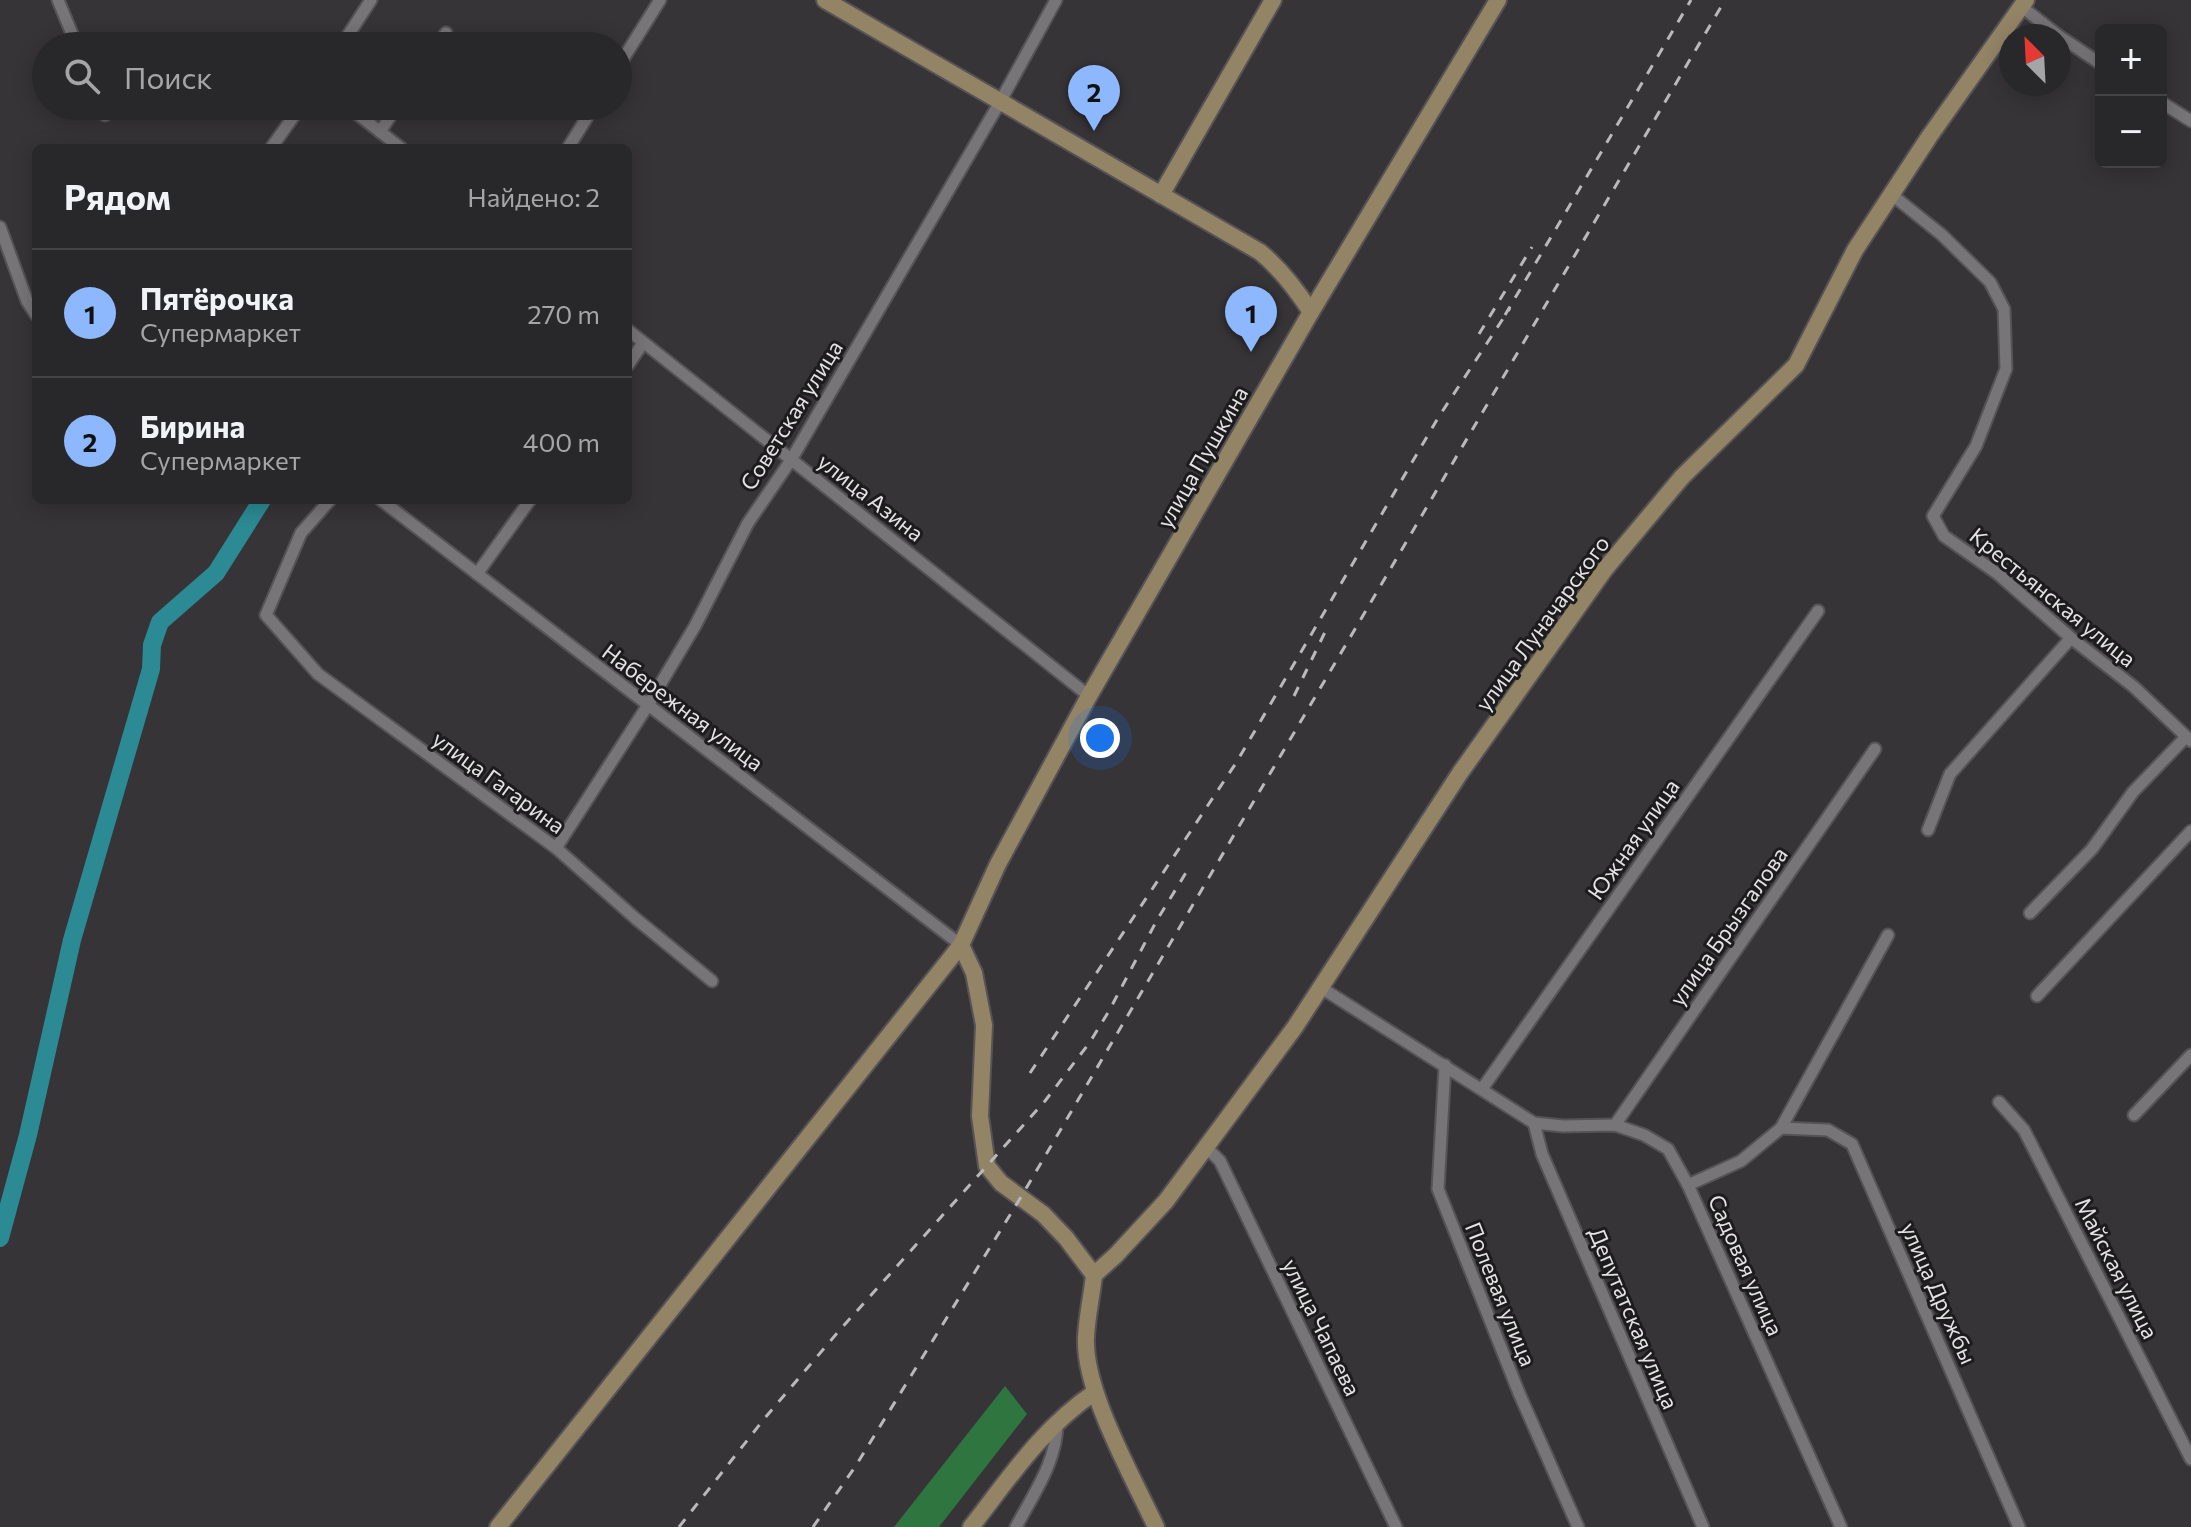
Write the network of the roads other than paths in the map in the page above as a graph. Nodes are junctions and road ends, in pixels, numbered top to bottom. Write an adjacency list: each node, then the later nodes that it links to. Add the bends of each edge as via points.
1 (58, 0): 10 (street)
2 (371, 0): 11 (street)
3 (660, 0): 13 (street)
4 (825, 0): 15 (street)
5 (1056, 0): 15 (street, Советская улица)
6 (1273, 0): 27 (street)
7 (1498, 0): 32 (street, улица Пушкина)
8 (2024, 3): 9 (street); 26 (street, улица Луначарского)
9 (2046, 24)
10 (71, 32)
11 (350, 32)
12 (2071, 44): 14 (street)
13 (632, 45)
14 (2095, 60)
15 (1000, 102): 27 (street); 36 (street, Советская улица)
16 (2167, 106): 21 (street)
17 (291, 120): 23 (street)
18 (365, 120): 22 (street)
19 (388, 120): 22 (street)
20 (585, 120): 25 (street)
21 (2191, 121)
22 (380, 132): 24 (street)
23 (274, 144)
24 (394, 144)
25 (570, 144)
26 (1891, 194): 42 (street, Крестьянская улица, via 1990,282 2004,309 2006,369 1976,446 1933,516 1944,536 1998,574); 54 (street, улица Луначарского, via 1855,250 1796,365 1684,475 1605,569 1460,773)
27 (1161, 195): 32 (street, via 1260,252)
28 (0, 227): 29 (street)
29 (14, 264): 30 (street); 31 (street)
30 (0, 270)
31 (32, 309)
32 (1311, 312): 43 (street, улица Пушкина)
33 (632, 333): 34 (street, улица Азина)
34 (643, 343): 35 (street); 36 (street, улица Азина)
35 (632, 359)
36 (791, 460): 43 (street, улица Азина); 44 (street, Советская улица, via 748,523)
37 (326, 504): 49 (street, улица Гагарина, via 301,533 266,615 318,674)
38 (386, 504): 40 (street, Набережная улица)
39 (527, 504): 40 (street)
40 (477, 574): 44 (street, Набережная улица)
41 (1818, 611): 58 (street, Южная улица)
42 (2071, 638): 45 (street, Крестьянская улица); 47 (street, via 1950,774)
43 (1089, 696): 52 (street, улица Пушкина, via 998,864)
44 (648, 705): 49 (street, Советская улица); 52 (street, Набережная улица)
45 (2189, 739): 50 (street, via 2133,792 2092,849)
46 (1875, 749): 62 (street, улица Брызгалова)
47 (1928, 830)
48 (2191, 831): 55 (street)
49 (556, 848): 53 (street, улица Гагарина)
50 (2030, 913)
51 (1888, 935): 63 (street)
52 (961, 945): 66 (street, via 974,973 984,1025 980,1116 987,1166 1058,1230); 70 (street, улица Пушкина)
53 (712, 981)
54 (1320, 987): 57 (street); 64 (street, улица Луначарского)
55 (2037, 996)
56 (2191, 1055): 60 (street)
57 (1445, 1065): 58 (street); 75 (street, Полевая улица, via 1438,1189)
58 (1482, 1089): 61 (street)
59 (1999, 1102): 69 (street, Майская улица, via 2024,1130)
60 (2134, 1115)
61 (1534, 1123): 62 (street, Садовая улица); 76 (street, Депутатская улица, via 1542,1154)
62 (1615, 1125): 65 (street, Садовая улица, via 1668,1149)
63 (1781, 1128): 65 (street, via 1741,1161); 78 (street, улица Дружбы, via 1828,1130 1852,1144)
64 (1206, 1147): 66 (street, улица Луначарского, via 1166,1201); 74 (street, улица Чапаева, via 1220,1161)
65 (1688, 1185): 77 (street, Садовая улица)
66 (1094, 1275): 67 (street, via 1086,1338)
67 (1095, 1392): 68 (street); 73 (street)
68 (1057, 1421): 71 (street); 72 (street, via 1053,1457)
69 (2191, 1459)
70 (498, 1527)
71 (971, 1527)
72 (1016, 1527)
73 (1156, 1527)
74 (1396, 1527)
75 (1578, 1527)
76 (1703, 1527)
77 (1841, 1527)
78 (2019, 1527)

